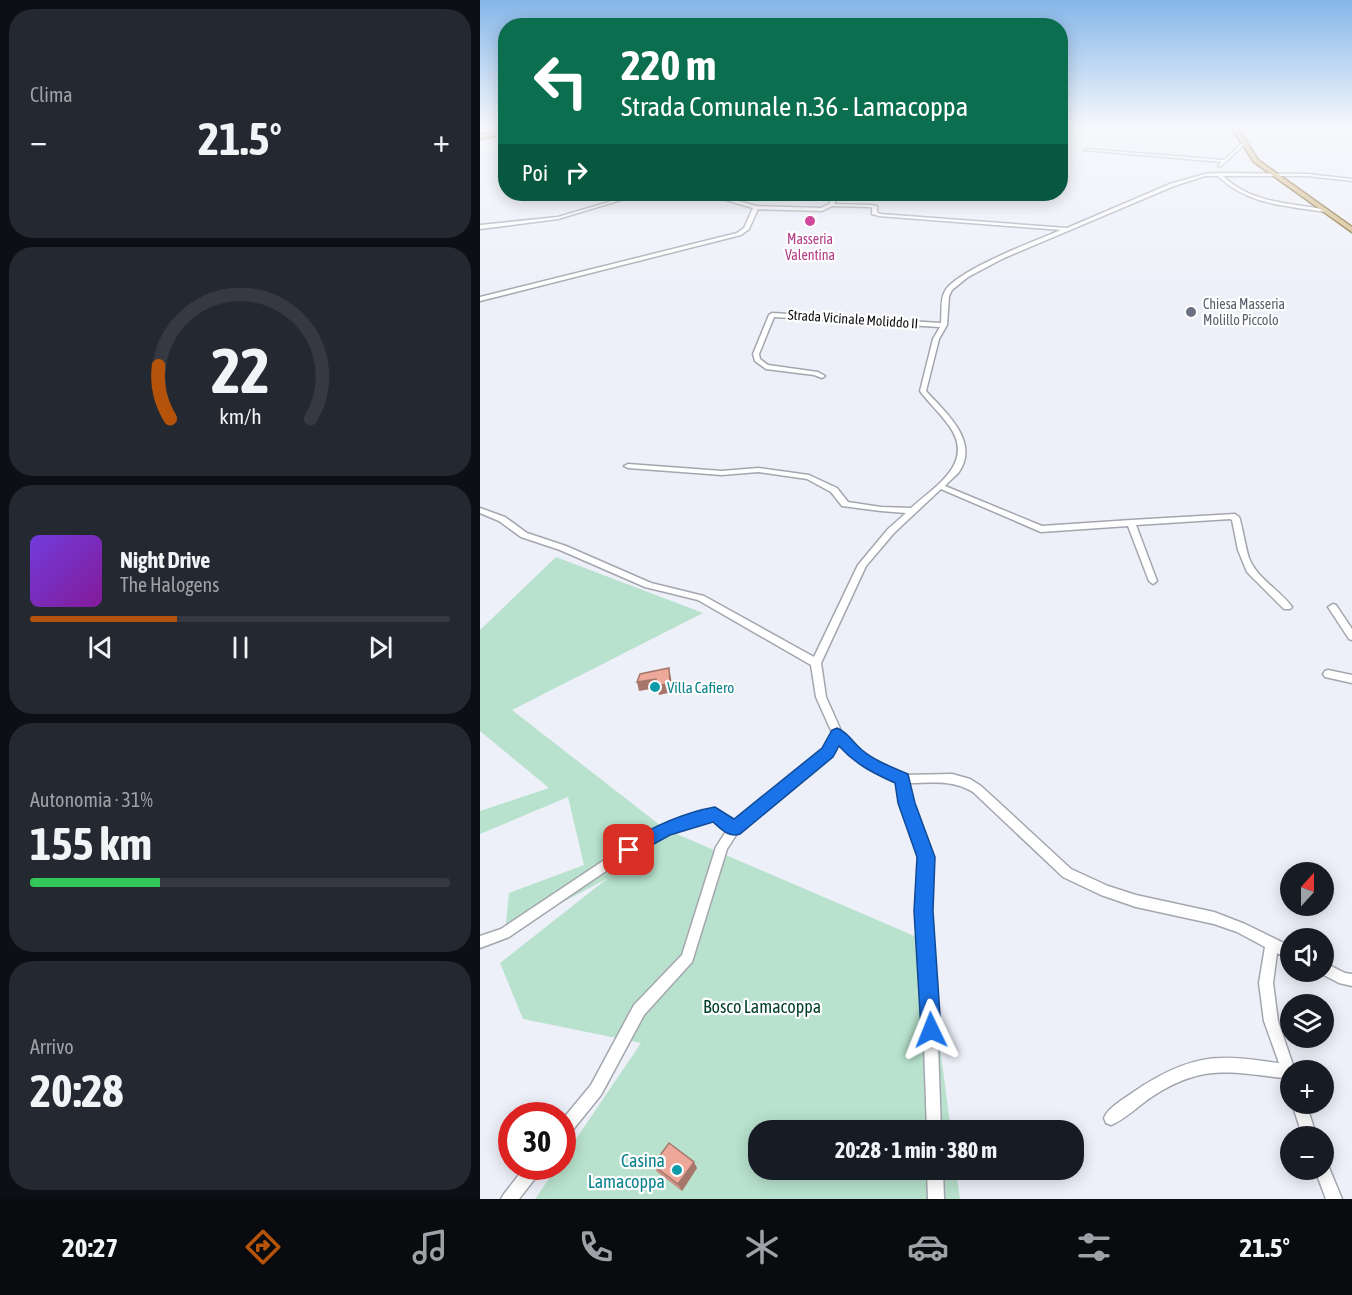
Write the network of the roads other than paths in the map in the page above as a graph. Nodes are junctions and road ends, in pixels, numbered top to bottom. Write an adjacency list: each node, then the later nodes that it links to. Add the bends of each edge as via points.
1 (1178, 183): 13 (street)
2 (1228, 183): 8 (street, via 1250,197)
3 (1288, 183): 10 (main road)
4 (615, 201): 12 (street, via 558,218)
5 (735, 201): 9 (street)
6 (833, 201): 7 (street)
7 (831, 204): 9 (street, via 822,210); 13 (street, via 871,206 879,215)
8 (1296, 206): 10 (street); 11 (street)
9 (756, 207): 15 (street, via 746,229 739,234)
10 (1326, 211): 11 (main road)
11 (1335, 217): 14 (main road)
12 (480, 227)
13 (1066, 229): 16 (street, via 953,284 946,296)
14 (1352, 230)
15 (480, 299)
16 (944, 325): 17 (street, Strada Vicinale Moliddo II, via 772,315 757,360 766,367); 19 (street, via 936,339 923,391 961,438 964,450 958,466)
17 (822, 376)
18 (628, 466): 21 (street, via 722,473 758,470 809,477 834,490 845,504)
19 (939, 486): 21 (street); 22 (street, via 1041,530)
20 (480, 510): 27 (street, via 502,519 524,535 648,585 701,598)
21 (912, 511): 27 (street, via 862,565)
22 (1131, 522): 23 (street); 24 (street, via 1232,516 1249,568)
23 (1153, 581)
24 (1287, 607)
25 (1334, 608): 26 (street)
26 (1352, 637)
27 (816, 663): 30 (street, via 821,697)
28 (1328, 674): 29 (street)
29 (1352, 679)
30 (837, 735): 31 (street, via 856,754); 32 (street, via 827,753)
31 (902, 779): 34 (street, via 952,778 966,782 1068,873 1136,901 1214,918); 42 (street, via 926,857 924,911)
32 (734, 829): 33 (street, via 715,815 665,829 505,933); 40 (street, via 722,847 687,958 639,1010 596,1090)
33 (480, 942)
34 (1272, 944): 35 (street); 38 (street, via 1266,983 1271,1021)
35 (1280, 948)
36 (1334, 974): 37 (street)
37 (1352, 980)
38 (1284, 1060)
39 (1280, 1073): 41 (street, via 1216,1065 1191,1068 1143,1093)
40 (576, 1115)
41 (1111, 1118)
42 (934, 1120)
43 (524, 1180): 46 (street)
44 (935, 1180): 47 (street)
45 (1327, 1180): 48 (street)
46 (509, 1199)
47 (936, 1199)
48 (1334, 1199)

